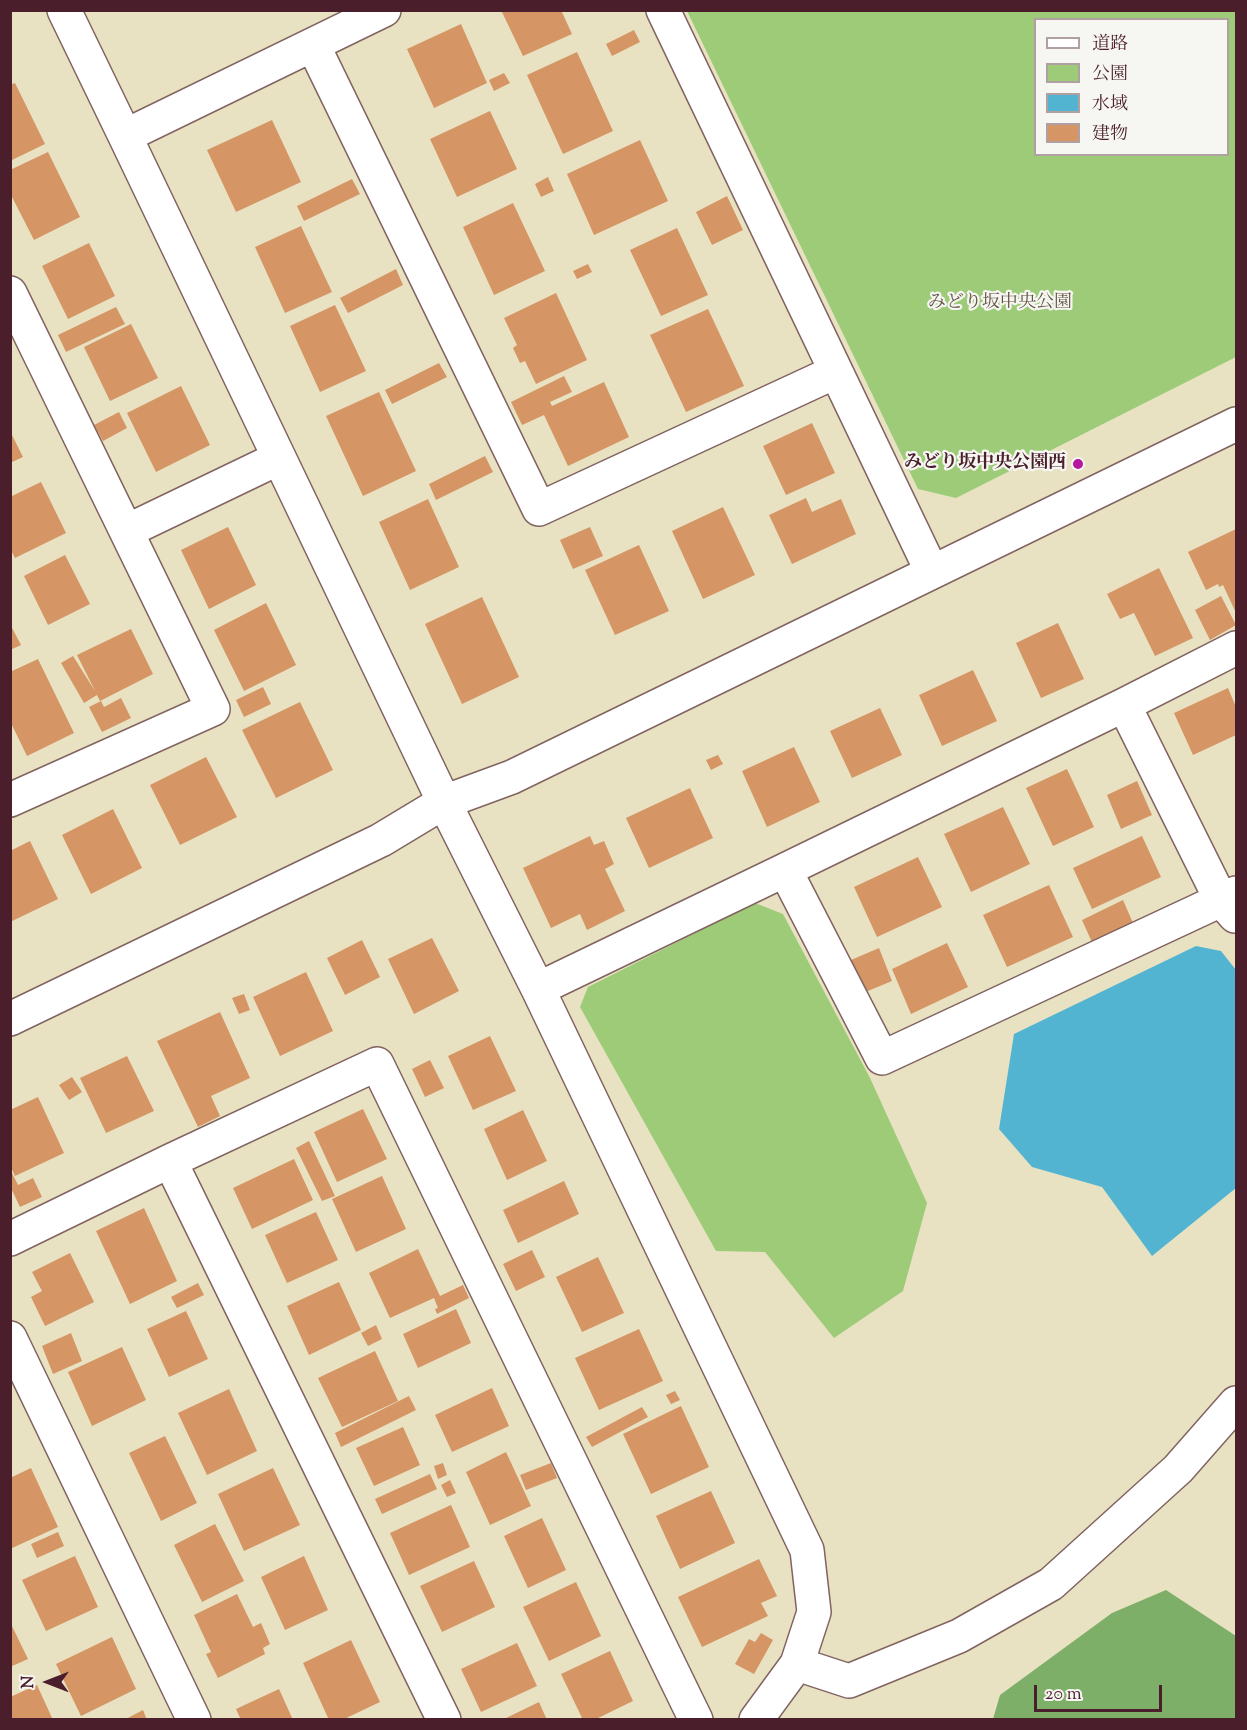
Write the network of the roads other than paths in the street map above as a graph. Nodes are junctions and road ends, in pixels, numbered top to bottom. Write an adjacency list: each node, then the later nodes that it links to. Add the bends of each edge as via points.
1 (64, 10): 5 (street)
2 (384, 10): 4 (street)
3 (663, 10): 7 (street)
4 (313, 45): 5 (street); 7 (street, via 540,509)
5 (125, 136): 9 (street)
6 (10, 293): 10 (street)
7 (835, 372): 11 (street)
8 (1236, 424): 11 (street)
9 (279, 458): 10 (street); 15 (street)
10 (127, 531): 14 (street, via 213,709)
11 (932, 572): 15 (street, via 512,777)
12 (1236, 648): 13 (street)
13 (1124, 705): 16 (street); 17 (street)
14 (10, 800)
15 (444, 802): 18 (street); 19 (street, via 381,840)
16 (785, 870): 17 (street, via 882,1058); 18 (street)
17 (1231, 903)
18 (538, 989): 24 (street, via 807,1551 814,1612)
19 (10, 1019)
20 (170, 1161): 21 (street); 26 (street); 27 (street, via 378,1064)
21 (10, 1239)
22 (10, 1338): 25 (street)
23 (1236, 1404): 24 (street, via 1178,1469 1051,1584 959,1636 849,1681)
24 (797, 1664): 28 (street)
25 (194, 1719)
26 (444, 1719)
27 (696, 1719)
28 (756, 1719)

